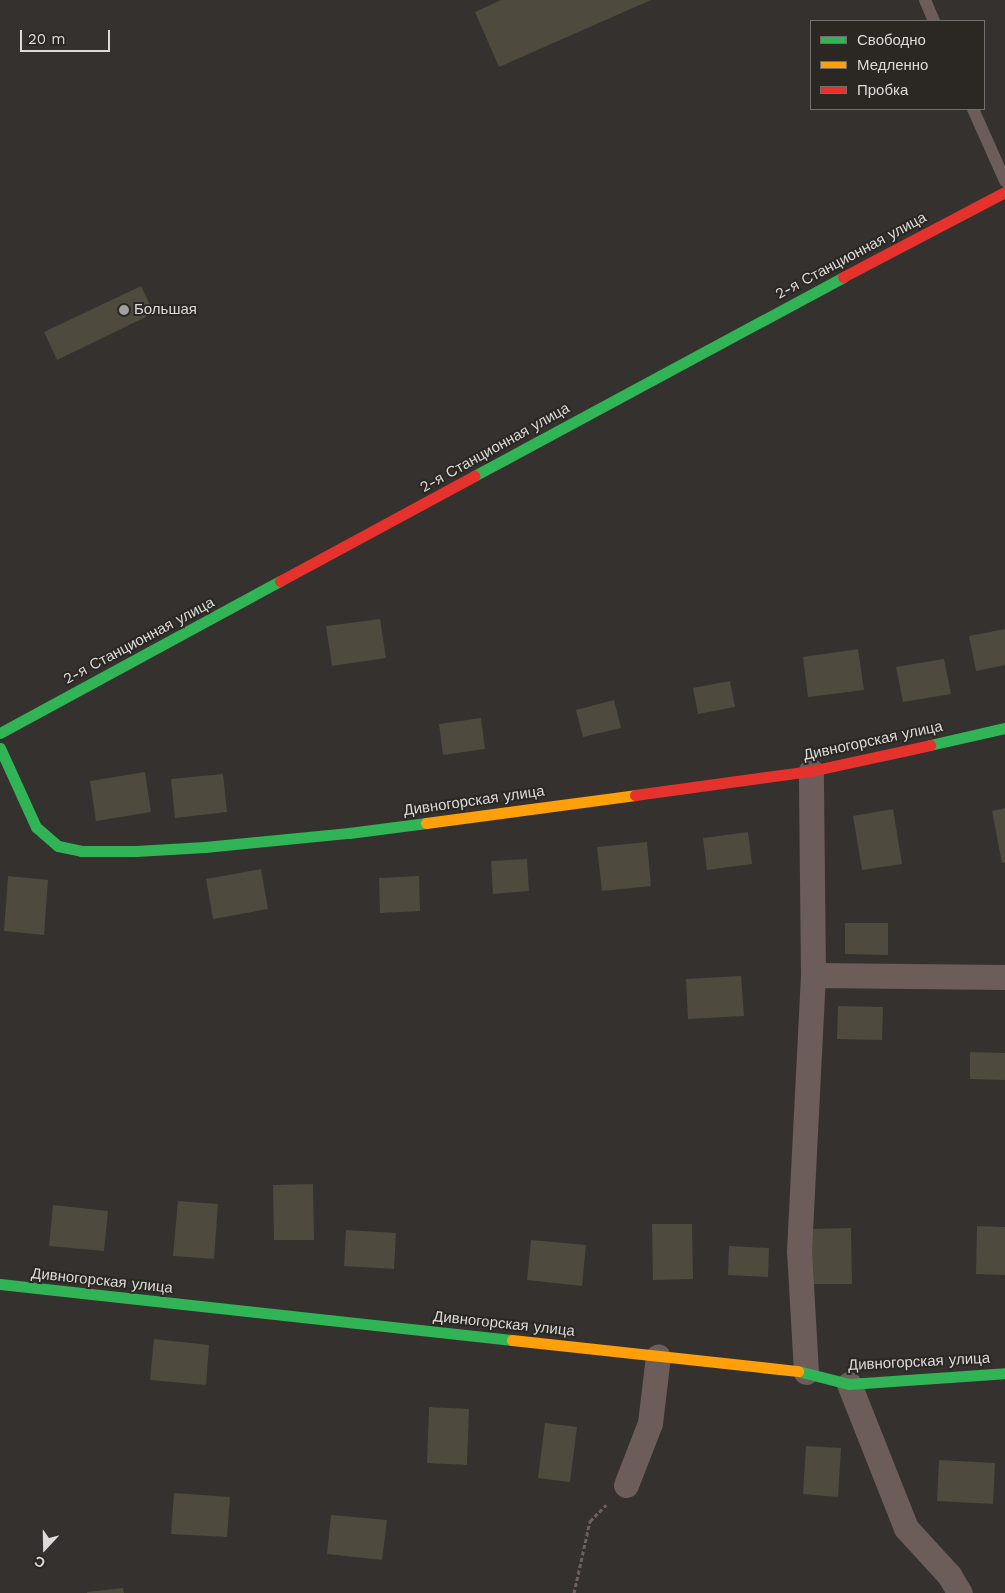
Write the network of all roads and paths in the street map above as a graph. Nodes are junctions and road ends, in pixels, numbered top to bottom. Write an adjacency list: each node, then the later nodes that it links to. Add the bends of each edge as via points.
1 (925, 0): 2 (lane)
2 (934, 20)
3 (973, 110): 4 (lane)
4 (1005, 181)
5 (1005, 192): 7 (street, 2-я Станционная улица, via 744,329)
6 (1005, 728): 9 (street, Дивногорская улица)
7 (0, 733)
8 (0, 748): 9 (street, Дивногорская улица, via 36,827 58,846 81,851 205,847 349,833)
9 (811, 771): 10 (street)
10 (813, 976): 11 (street); 14 (street, via 799,1251)
11 (1005, 977)
12 (0, 1284): 13 (street, Дивногорская улица)
13 (658, 1356): 14 (street, Дивногорская улица); 17 (street, via 650,1423)
14 (806, 1372): 16 (street, Дивногорская улица)
15 (1005, 1373): 16 (street, Дивногорская улица)
16 (850, 1384): 19 (street, via 906,1528 949,1575)
17 (626, 1485): 18 (path, via 590,1520)
18 (574, 1593)
19 (960, 1593)

